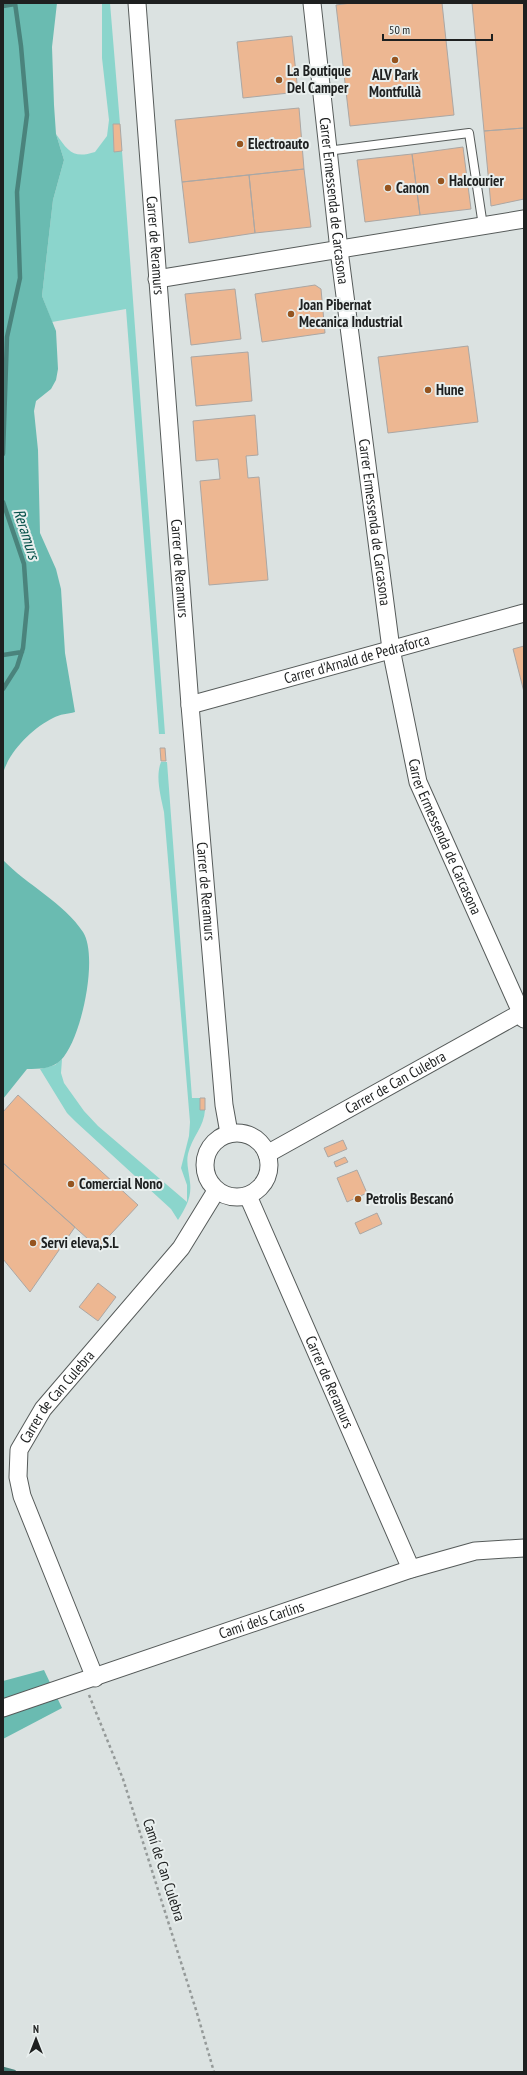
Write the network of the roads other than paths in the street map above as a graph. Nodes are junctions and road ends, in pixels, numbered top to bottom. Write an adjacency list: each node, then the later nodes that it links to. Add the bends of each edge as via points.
1 (137, 3): 7 (street, Carrer de Reramurs)
2 (312, 3): 3 (street, Carrer Ermessenda de Carcasona)
3 (327, 151): 5 (lane, via 469,133); 6 (street, Carrer Ermessenda de Carcasona)
4 (524, 219): 5 (street)
5 (483, 226): 6 (street)
6 (339, 250): 7 (street); 9 (street, Carrer Ermessenda de Carcasona)
7 (157, 279): 10 (street, Carrer de Reramurs)
8 (524, 613): 9 (street, Carrer d'Arnald de Pedraforca)
9 (391, 649): 10 (street, Carrer d'Arnald de Pedraforca); 11 (street, Carrer Ermessenda de Carcasona, via 418,782)
10 (190, 705): 12 (street, Carrer de Reramurs, via 224,1105)
11 (523, 1015): 13 (street, Carrer de Can Culebra)
12 (229, 1133): 13 (street, via 250,1135 260,1142); 14 (street, via 215,1140 207,1150 204,1170)
13 (268, 1154): 15 (street, via 268,1175 259,1190)
14 (216, 1192): 15 (street, via 230,1198); 18 (street, Carrer de Can Culebra, via 180,1248 43,1409 19,1450 18,1477 22,1496)
15 (248, 1196): 17 (street, Carrer de Reramurs)
16 (524, 1548): 17 (street, Camí dels Carlins, via 475,1551)
17 (411, 1569): 18 (street, Camí dels Carlins)
18 (95, 1678): 19 (street, Camí dels Carlins)
19 (3, 1708)

